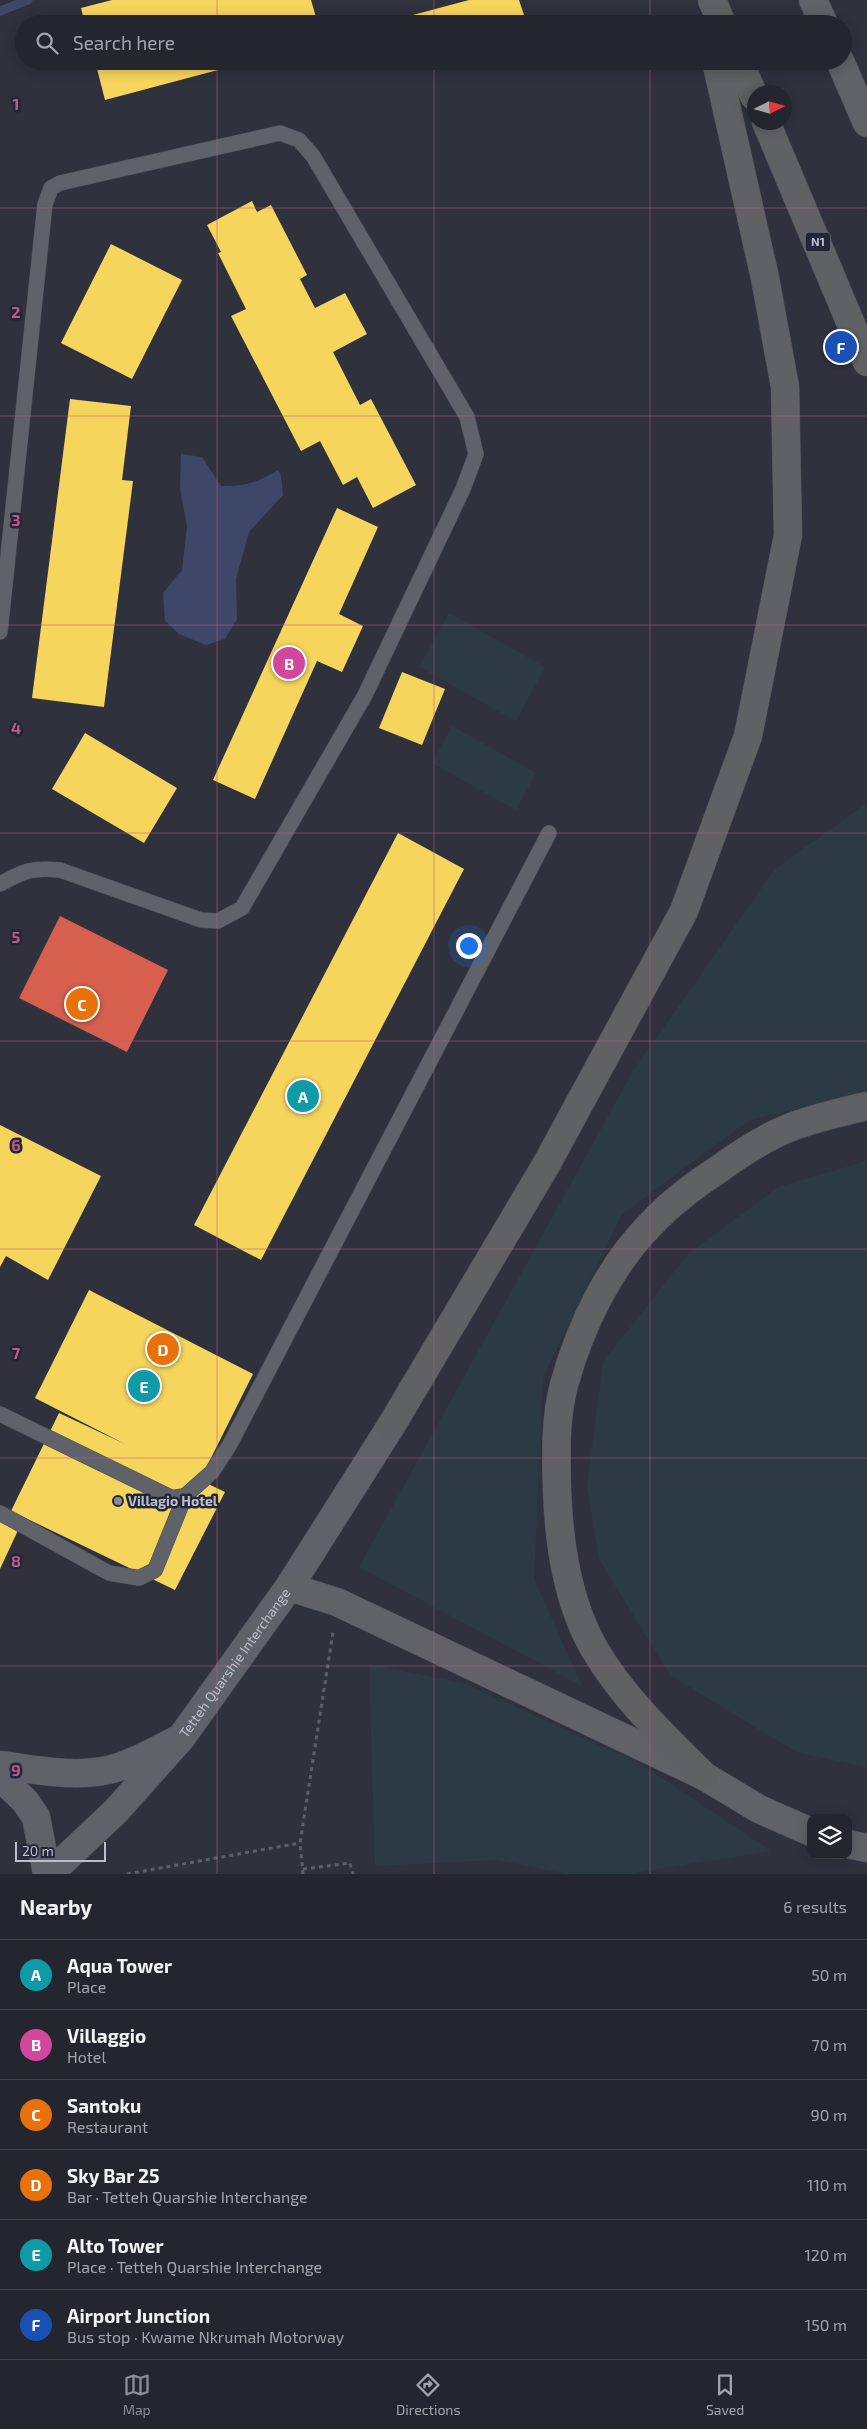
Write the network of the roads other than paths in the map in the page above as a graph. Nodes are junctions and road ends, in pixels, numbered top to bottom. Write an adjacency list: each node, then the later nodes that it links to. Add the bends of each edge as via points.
1 (704, 0): 4 (highway)
2 (712, 0): 5 (highway)
3 (813, 0): 6 (highway)
4 (707, 15)
5 (718, 15)
6 (820, 15)
7 (718, 70): 19 (highway, via 765,278 785,387 788,535 748,736 684,911 546,1165)
8 (743, 70): 10 (highway)
9 (844, 70): 11 (highway)
10 (749, 85)
11 (867, 122)
12 (769, 130): 13 (highway, N1)
13 (867, 362)
14 (0, 632): 16 (lane, via 45,204 51,188 60,183 280,133 299,140 313,156 467,417 476,454 463,489 364,695 242,908 218,921 201,920 60,870 41,868 26,870)
15 (549, 833): 20 (lane, via 229,1446 212,1472)
16 (0, 884)
17 (867, 1106): 25 (highway, via 789,1128 738,1155 700,1181 654,1221 606,1284 583,1331 564,1386 557,1430 558,1518 563,1560 575,1604 595,1649 623,1691)
18 (1, 1416): 20 (lane, via 172,1498)
19 (391, 1426): 22 (street, Tetteh Quarshie Interchange)
20 (185, 1496): 21 (lane, via 155,1570 139,1578 109,1573)
21 (0, 1512)
22 (289, 1588): 23 (street, Tetteh Quarshie Interchange); 25 (highway, via 337,1602)
23 (181, 1738): 24 (street, via 122,1766 92,1772 58,1772); 30 (street, Tetteh Quarshie Interchange, via 116,1811)
24 (0, 1765)
25 (704, 1776): 27 (highway, via 760,1809)
26 (0, 1777): 30 (street, via 25,1801 36,1817)
27 (807, 1830)
28 (852, 1845): 29 (highway)
29 (867, 1848)
30 (48, 1874)

